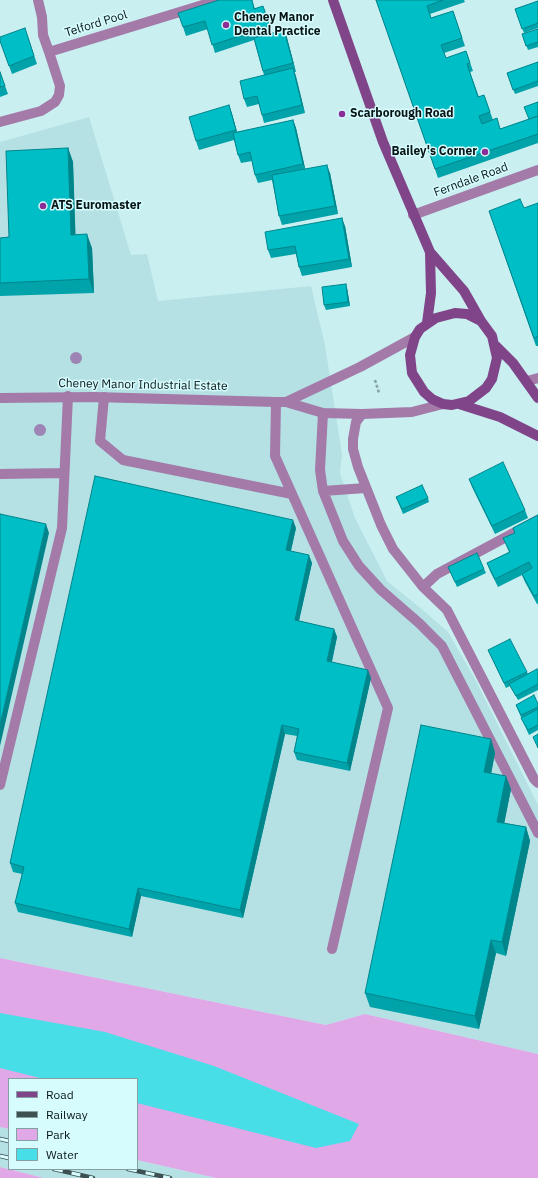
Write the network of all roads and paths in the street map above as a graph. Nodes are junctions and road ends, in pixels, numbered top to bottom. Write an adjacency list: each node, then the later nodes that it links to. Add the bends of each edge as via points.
1 (38, 0): 4 (street, via 43,35)
2 (219, 0): 4 (street, Telford Pool)
3 (333, 0): 7 (main road, via 383,142)
4 (50, 52): 5 (street, via 60,86 55,102 40,111)
5 (0, 122)
6 (538, 170): 7 (street, Ferndale Road)
7 (413, 215): 8 (main road)
8 (430, 252): 9 (main road, via 464,291); 10 (main road, via 431,293)
9 (481, 321): 10 (main road, via 467,314 456,313); 12 (main road, via 487,327)
10 (427, 323): 11 (main road)
11 (414, 337): 13 (street, Cheney Manor Industrial Estate); 21 (main road, via 410,355 412,374 424,392)
12 (496, 346): 15 (main road); 22 (main road, via 497,358 492,379 477,396)
13 (370, 362): 20 (street, Cheney Manor Industrial Estate); 25 (path)
14 (538, 378): 15 (street)
15 (527, 381): 19 (main road)
16 (68, 396): 17 (street, Cheney Manor Industrial Estate); 18 (street, Cheney Manor Industrial Estate); 28 (street)
17 (104, 397): 20 (street, Cheney Manor Industrial Estate); 31 (street, via 100,441 123,460)
18 (0, 398)
19 (538, 398)
20 (281, 402): 23 (street, Cheney Manor Industrial Estate); 31 (street, via 275,456)
21 (444, 404): 22 (main road); 25 (street, Cheney Manor Industrial Estate, via 412,412)
22 (459, 404): 26 (main road, via 500,417)
23 (323, 413): 24 (street, Cheney Manor Industrial Estate); 30 (street, via 320,470)
24 (362, 414): 25 (street, Cheney Manor Industrial Estate); 29 (street, via 356,422 353,449)
25 (386, 414)
26 (538, 436)
27 (0, 474): 28 (street)
28 (64, 474): 35 (street, via 62,528)
29 (366, 488): 30 (street); 33 (street, via 393,549)
30 (323, 491): 36 (street, via 343,541 359,566 381,590 442,646)
31 (292, 494): 37 (street, via 388,708)
32 (538, 520): 33 (street, via 437,574)
33 (424, 587): 34 (street, via 447,610)
34 (538, 783)
35 (0, 785)
36 (538, 832)
37 (332, 949)

